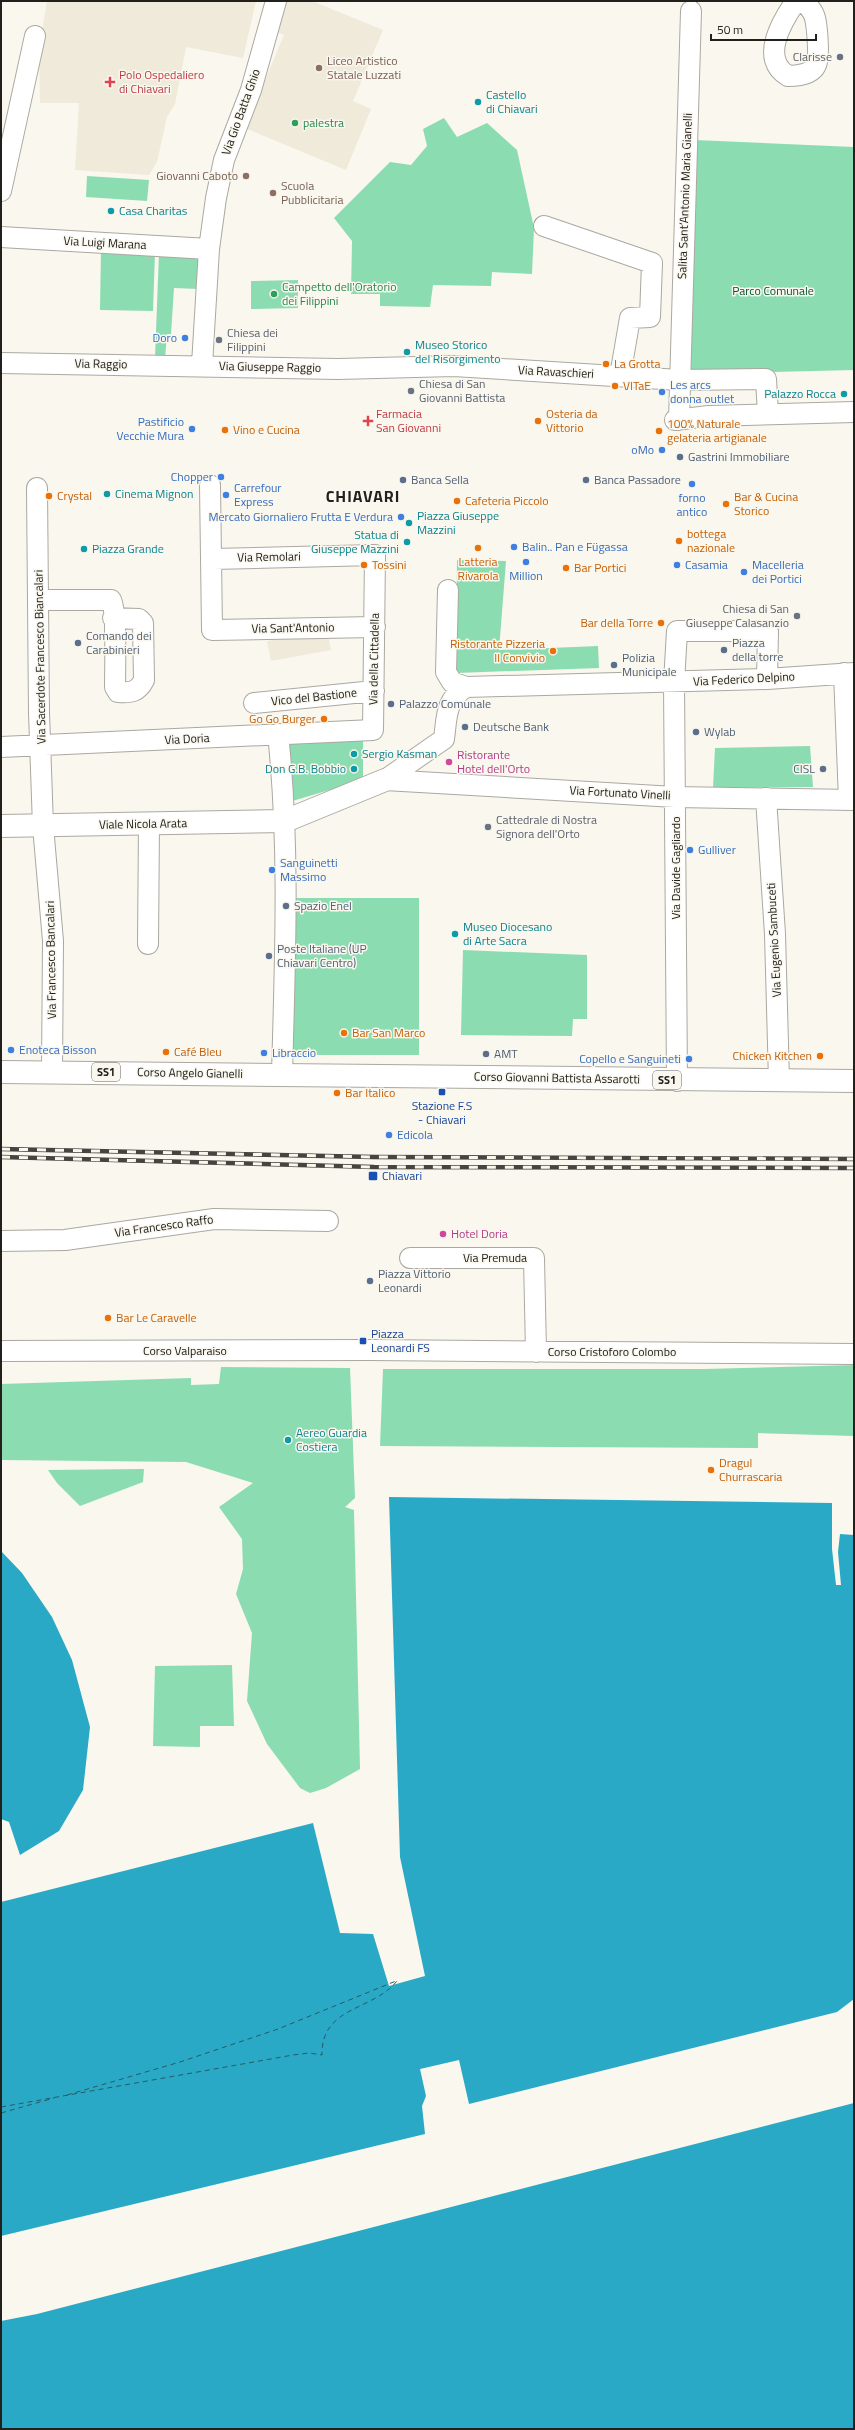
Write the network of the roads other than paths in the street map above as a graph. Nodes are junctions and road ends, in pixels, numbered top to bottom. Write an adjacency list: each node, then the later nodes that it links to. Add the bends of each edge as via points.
1 (276, 1): 9 (street, Via Gio Batta Ghio, via 251,90 224,160)
2 (796, 1): 3 (street, via 776,36 774,46 775,60 780,71 788,76 809,72 816,66 818,59 815,18 810,8)
3 (802, 1)
4 (691, 11): 14 (street, Salita Sant’Antonio Maria Gianelli)
5 (35, 36): 6 (street)
6 (1, 191)
7 (544, 226): 13 (street, via 652,263 650,317 630,318)
8 (1, 237): 9 (street, Via Luigi Marana)
9 (209, 249): 11 (street, Via Gio Batta Ghio)
10 (1, 363): 11 (street, Via Raggio)
11 (202, 365): 12 (street, Via Giuseppe Raggio)
12 (338, 368): 13 (street, Via Ravaschieri, via 454,366)
13 (620, 376): 14 (street, Via Ravaschieri)
14 (679, 380): 16 (street, Via Ravaschieri, via 766,379); 16 (street, Salita Sant’Antonio Maria Gianelli, via 677,420)
15 (854, 412): 16 (street)
16 (768, 414)
17 (210, 484): 20 (street)
18 (37, 488): 22 (street, Via Sacerdote Francesco Biancalari)
19 (375, 555): 20 (street, Via Remolari); 24 (street, Via della Cittadella)
20 (212, 559): 24 (street, Via Sant'Antonio, via 212,630)
21 (448, 590): 28 (street, via 446,672 452,682)
22 (39, 600): 23 (street, via 108,599 113,604); 33 (street, Via Sacerdote Francesco Biancalari)
23 (113, 618)
24 (375, 627): 29 (street, Via della Cittadella)
25 (849, 673): 26 (street, Via Federico Delpino); 38 (street)
26 (767, 679): 27 (street, Via Federico Delpino); 27 (street, Via Davide Gagliardo, via 768,631 677,631)
27 (674, 682): 28 (street, Via Federico Delpino); 36 (street, Via Davide Gagliardo)
28 (466, 687): 35 (street, via 455,694 449,706 444,739)
29 (374, 691): 30 (street, Vico del Bastione); 31 (street, Via della Cittadella)
30 (254, 703)
31 (373, 730): 32 (street, Via Doria)
32 (278, 734): 33 (street, Via Doria); 39 (street)
33 (41, 745): 34 (street, Via Doria); 42 (street, Via Sacerdote Francesco Biancalari)
34 (1, 747)
35 (385, 780): 36 (street, Via Fortunato Vinelli); 39 (main road)
36 (676, 797): 37 (street, Via Fortunato Vinelli); 47 (street, Via Davide Gagliardo)
37 (766, 798): 38 (street, Via Fortunato Vinelli); 48 (street, Via Eugenio Sambuceti, via 775,934)
38 (851, 800)
39 (285, 821): 40 (main road, Viale Nicola Arata); 46 (street)
40 (149, 824): 42 (main road, Viale Nicola Arata); 43 (street)
41 (1, 826): 42 (main road, Viale Nicola Arata)
42 (43, 826): 44 (street, Via Francesco Bancalari, via 53,941)
43 (148, 944)
44 (52, 1071): 45 (main road, Corso Angelo Gianelli / SS1); 46 (main road, Corso Angelo Gianelli / SS1)
45 (1, 1072)
46 (282, 1074): 47 (main road, Corso Giovanni Battista Assarotti / SS1)
47 (677, 1081): 48 (main road, Corso Giovanni Battista Assarotti / SS1)
48 (779, 1081): 49 (main road, Corso Giovanni Battista Assarotti / SS1)
49 (854, 1082)
50 (328, 1221): 51 (street, Via Francesco Raffo, via 214,1219 65,1240)
51 (1, 1241)
52 (410, 1258): 55 (street, Via Premuda, via 534,1258)
53 (370, 1350): 54 (street, Corso Valparaiso); 55 (street, Corso Cristoforo Colombo)
54 (1, 1351)
55 (536, 1352): 56 (street, Corso Cristoforo Colombo)
56 (854, 1354)

